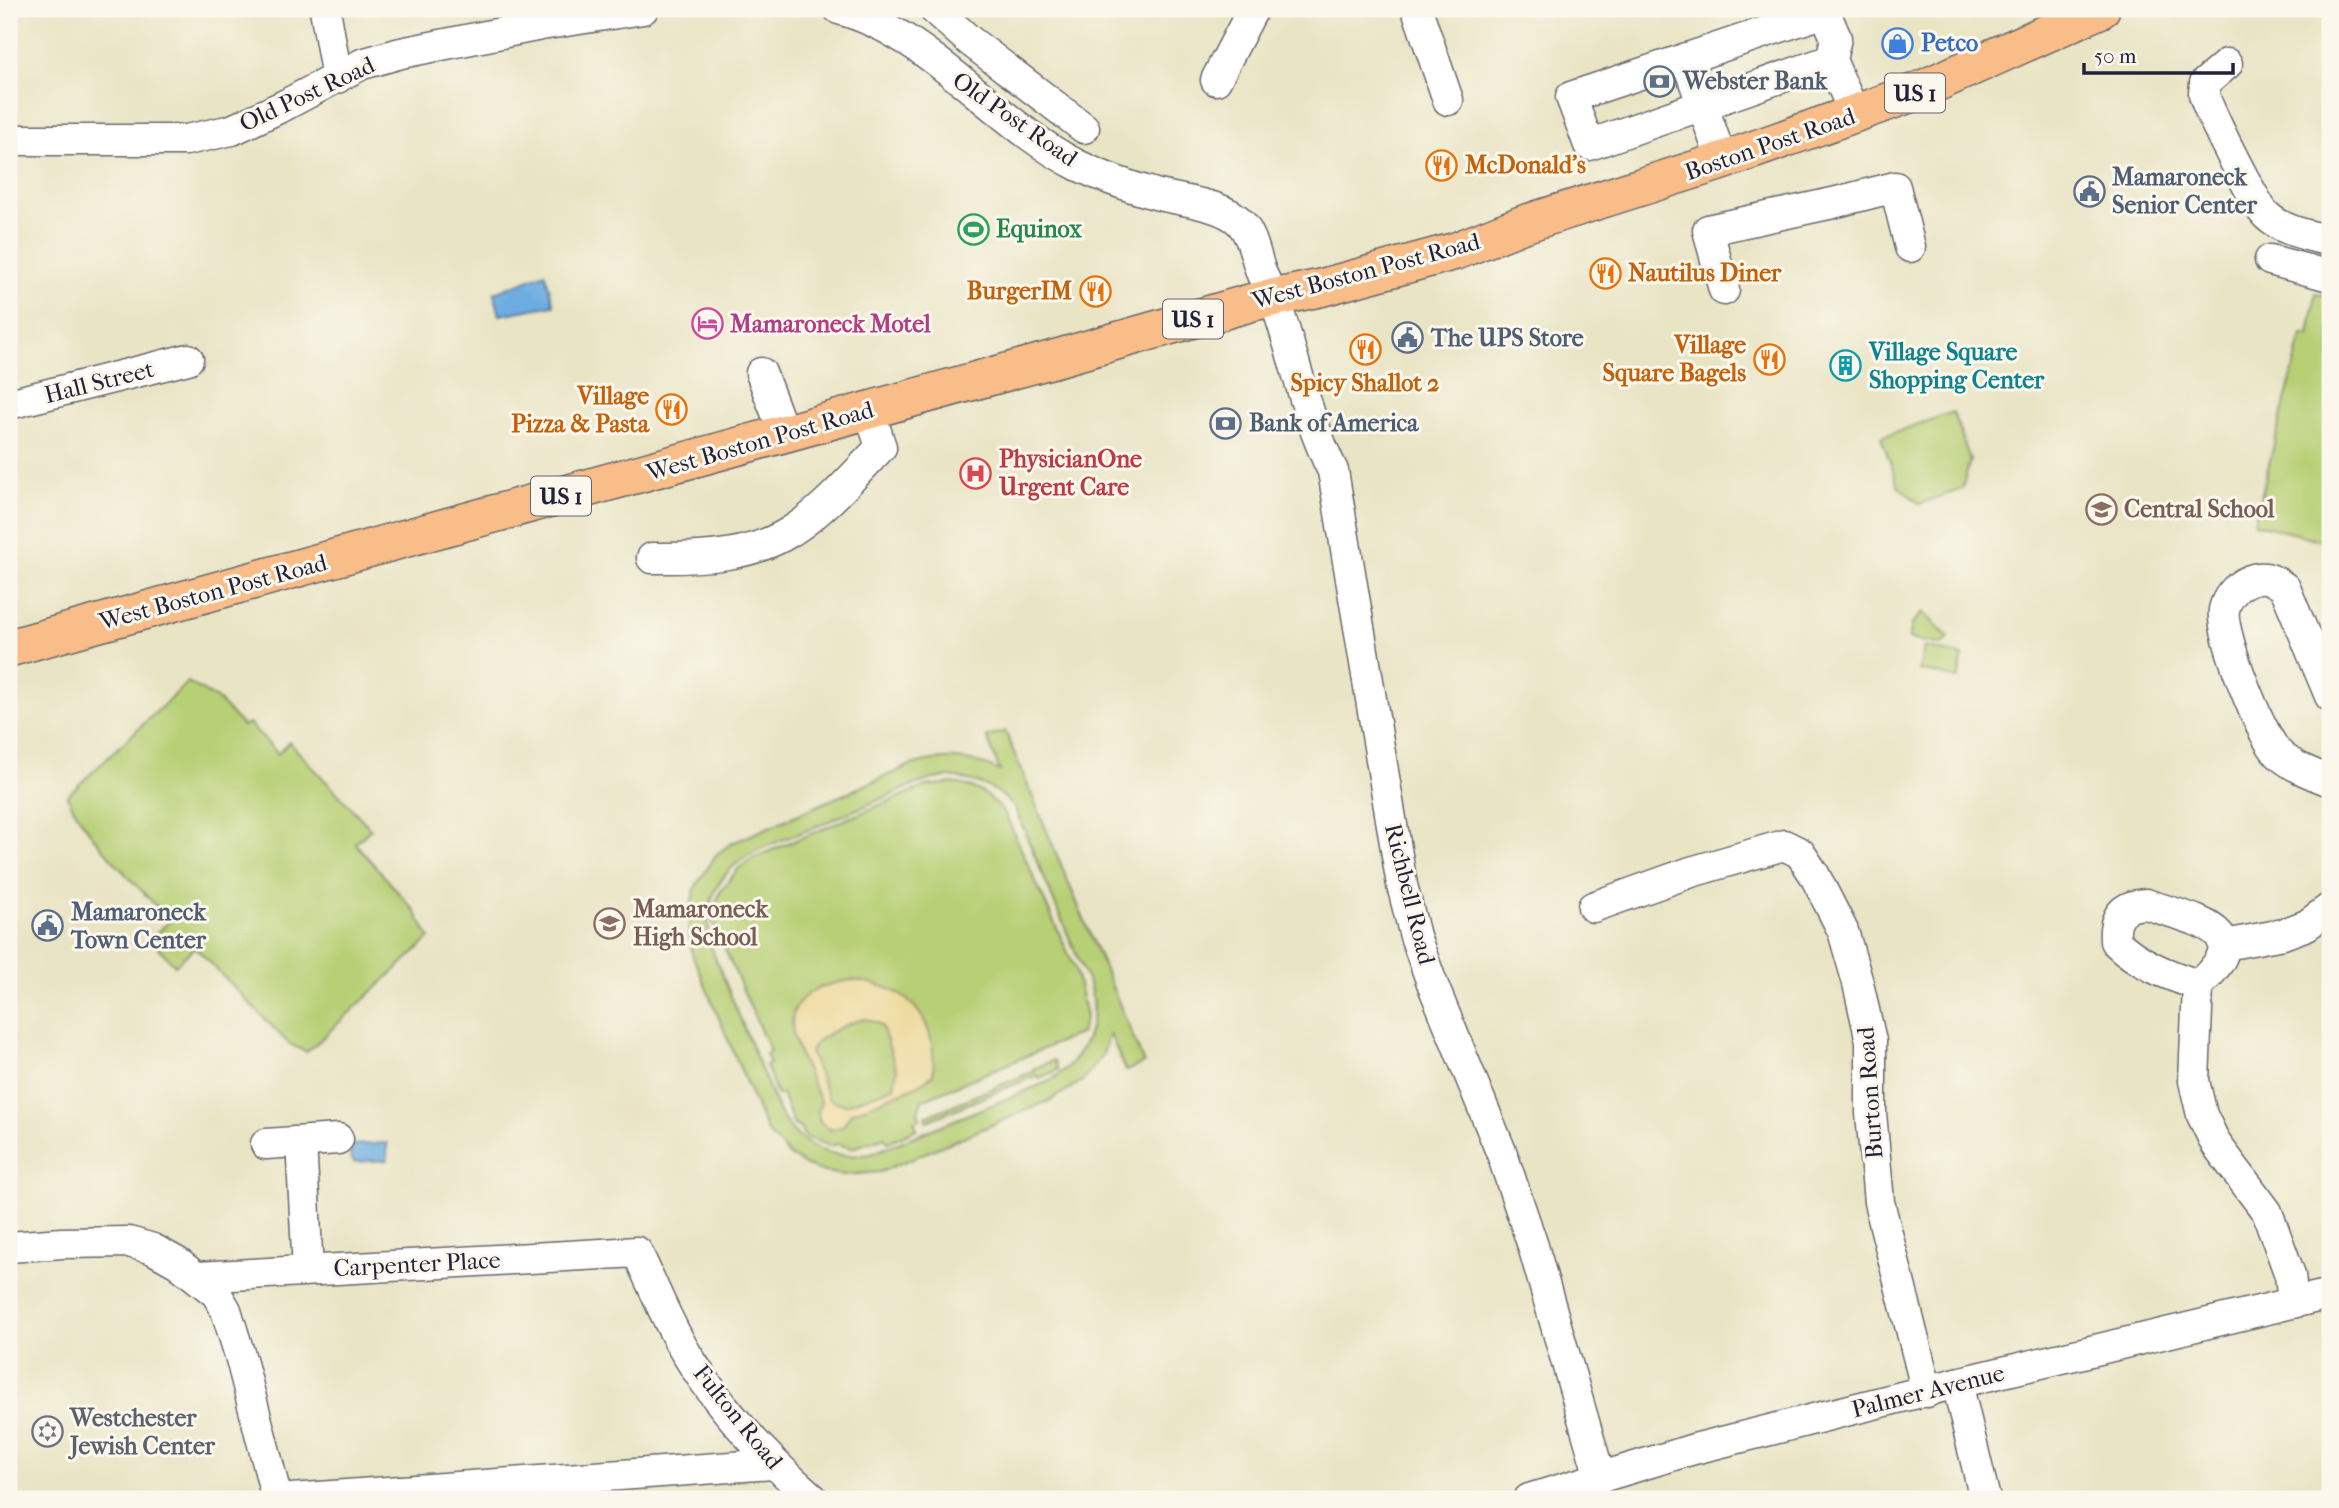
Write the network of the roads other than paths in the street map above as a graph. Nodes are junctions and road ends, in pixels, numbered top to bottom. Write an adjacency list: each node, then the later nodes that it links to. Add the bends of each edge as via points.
1 (325, 9): 12 (street)
2 (643, 9): 8 (street, Old Post Road)
3 (934, 9): 17 (street)
4 (1253, 9): 13 (street)
5 (1417, 9): 14 (street)
6 (2101, 9): 16 (main road, Boston Post Road / US 1, via 1918,92)
7 (851, 10): 26 (street, Old Post Road, via 912,44 1044,145 1078,165 1152,193 1225,211 1241,223 1252,241)
8 (540, 17): 12 (street, Old Post Road, via 362,64)
9 (1686, 58): 10 (street, via 1825,12 1836,38); 15 (street); 15 (street, via 1571,97 1589,145)
10 (1831, 60): 15 (street); 16 (street)
11 (2227, 64): 21 (street, via 2205,83 2204,95 2263,213 2278,224)
12 (337, 78): 18 (street, Old Post Road, via 215,135 186,140)
13 (1216, 80)
14 (1448, 100)
15 (1703, 105): 19 (street)
16 (1855, 115): 19 (main road, Boston Post Road / US 1)
17 (1084, 128)
18 (9, 140)
19 (1722, 161): 20 (main road, Boston Post Road / US 1)
20 (1510, 230): 26 (main road, West Boston Post Road / US 1, via 1456,251)
21 (2330, 241)
22 (1910, 247): 25 (street, via 1895,187 1708,230)
23 (2270, 260): 24 (street)
24 (2330, 275)
25 (1724, 290)
26 (1274, 298): 30 (main road, West Boston Post Road / US 1); 52 (street, Richbell Road, via 1318,441 1333,471 1402,885 1415,936 1502,1154)
27 (188, 359): 29 (street, Hall Street)
28 (761, 373): 31 (street)
29 (9, 404)
30 (869, 410): 31 (main road, West Boston Post Road / US 1); 32 (street, via 881,447 831,501 794,531 768,545 734,554)
31 (784, 433): 33 (main road, West Boston Post Road / US 1)
32 (652, 558)
33 (9, 648)
34 (2330, 696): 35 (street, via 2285,588 2263,576 2232,592 2224,609 2224,626 2265,734 2277,752 2298,768)
35 (2330, 781)
36 (1593, 907): 50 (street, Burton Road, via 1784,845 1800,853 1843,931 1858,983 1871,1041 1871,1113 1879,1202)
37 (2330, 908): 38 (street, via 2307,925 2283,934)
38 (2225, 945): 39 (street, via 2223,957); 39 (street, via 2213,929 2146,904 2131,905 2122,912 2114,928 2115,941 2129,955)
39 (2198, 985): 48 (street, via 2194,1081 2202,1115 2216,1144 2267,1212 2290,1275)
40 (338, 1139): 41 (street)
41 (301, 1142): 42 (street); 45 (street)
42 (266, 1144)
43 (9, 1247): 46 (street, via 129,1242 153,1249)
44 (637, 1252): 45 (street, Carpenter Place); 51 (street, Fulton Road, via 686,1352 723,1407)
45 (308, 1270): 46 (street, Carpenter Place)
46 (197, 1277): 53 (street, via 216,1293 226,1310)
47 (2330, 1294): 48 (street, Palmer Avenue)
48 (2293, 1302): 49 (street, Palmer Avenue)
49 (1957, 1383): 50 (street, Palmer Avenue); 57 (street)
50 (1927, 1392): 52 (street, Palmer Avenue)
51 (773, 1464): 54 (street); 55 (street, Fulton Road)
52 (1600, 1477): 56 (street, Palmer Avenue)
53 (277, 1499)
54 (291, 1499)
55 (813, 1499)
56 (1530, 1499)
57 (1985, 1499)

